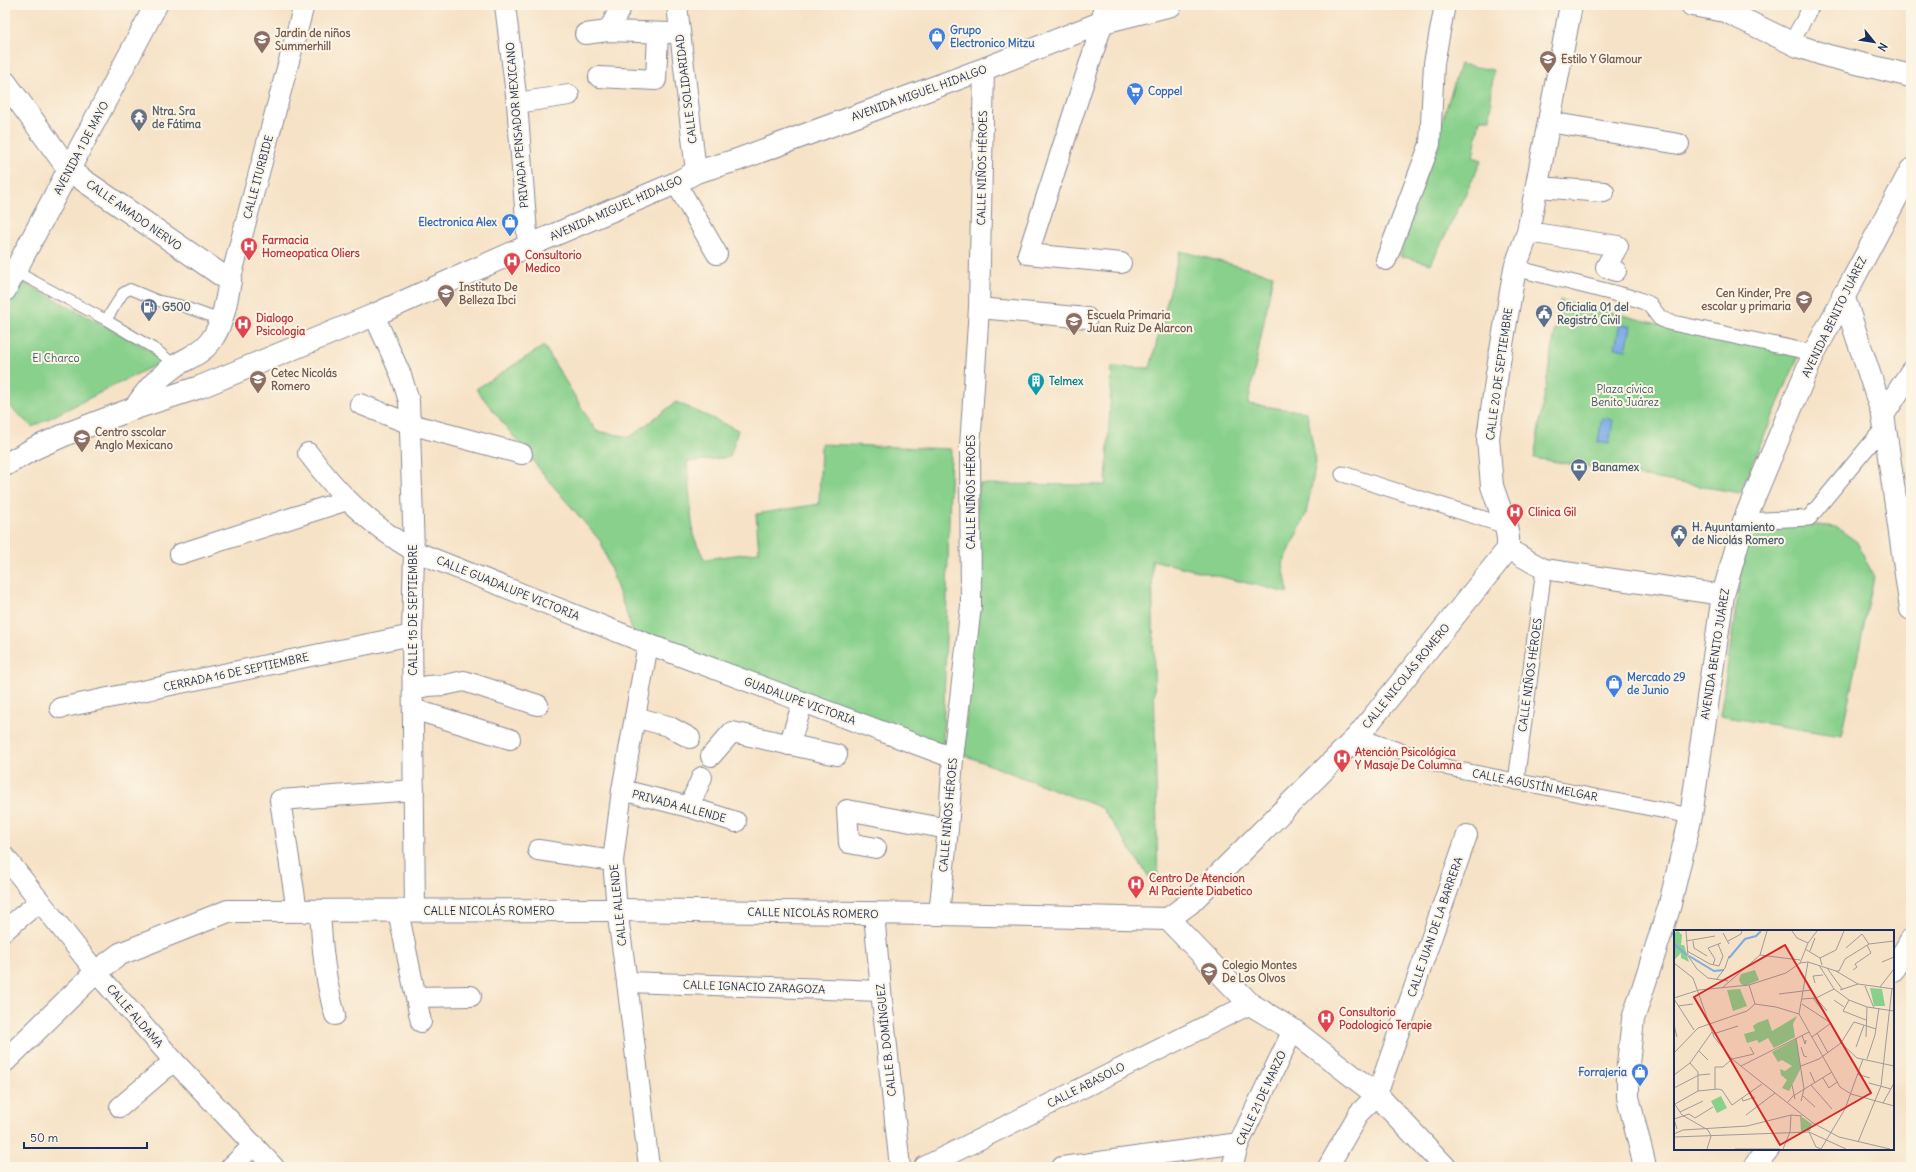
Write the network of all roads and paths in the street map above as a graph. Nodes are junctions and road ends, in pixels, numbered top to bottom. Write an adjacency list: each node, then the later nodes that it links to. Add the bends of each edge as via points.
1 (156, 5): 26 (main road, AVENIDA 1 DE MAYO)
2 (304, 5): 39 (street, CALLE ITURBIDE)
3 (506, 5): 22 (street, PRIVADA PENSADOR MEXICANO)
4 (622, 5): 12 (street)
5 (677, 5): 14 (street, CALLE SOLIDARIDAD)
6 (1171, 5): 11 (main road, AVENIDA MIGUEL HIDALGO)
7 (1445, 5): 34 (street, via 1434,63 1430,144)
8 (1571, 5): 23 (main road, CALLE 20 DE SEPTIEMBRE)
9 (1692, 5): 16 (main road, via 1725,11)
10 (1812, 5): 16 (street)
11 (1103, 13): 17 (main road, AVENIDA MIGUEL HIDALGO); 35 (street, via 1028,254)
12 (608, 31): 13 (street); 15 (street)
13 (658, 33): 14 (street); 19 (street, via 656,80)
14 (679, 33): 27 (street, CALLE SOLIDARIDAD)
15 (585, 34)
16 (1791, 43): 18 (main road, via 1828,56)
17 (984, 69): 27 (main road, AVENIDA MIGUEL HIDALGO, via 737,160); 42 (street, CALLE NIÑOS HÉROES)
18 (1911, 76)
19 (598, 77)
20 (5, 82): 26 (main road, CALLE AMADO NERVO)
21 (569, 96): 22 (street)
22 (517, 103): 32 (street, PRIVADA PENSADOR MEXICANO)
23 (1550, 122): 24 (street); 29 (main road, CALLE 20 DE SEPTIEMBRE)
24 (1679, 144)
25 (1911, 170): 41 (main road, AVENIDA BENITO JUÁREZ)
26 (70, 171): 37 (main road, AVENIDA 1 DE MAYO); 39 (main road, CALLE AMADO NERVO)
27 (696, 172): 28 (main road, AVENIDA MIGUEL HIDALGO)
28 (676, 183): 32 (main road, AVENIDA MIGUEL HIDALGO); 33 (street)
29 (1538, 187): 30 (street); 31 (main road, CALLE 20 DE SEPTIEMBRE)
30 (1604, 192)
31 (1528, 232): 36 (main road, CALLE 20 DE SEPTIEMBRE); 38 (street, via 1618,246 1606,267)
32 (528, 246): 43 (main road, AVENIDA MIGUEL HIDALGO)
33 (717, 254)
34 (1386, 260)
35 (1121, 263)
36 (1515, 268): 47 (street, via 1637,299 1649,304 1660,318 1668,322); 60 (main road, CALLE 20 DE SEPTIEMBRE, via 1488,438 1492,486)
37 (16, 271): 40 (main road, AVENIDA 1 DE MAYO); 45 (lane)
38 (1616, 271)
39 (230, 282): 46 (main road, CALLE ITURBIDE)
40 (5, 290)
41 (1843, 296): 47 (main road, AVENIDA BENITO JUÁREZ); 52 (main road)
42 (979, 308): 44 (street); 80 (street, CALLE NIÑOS HÉROES, via 970,447 971,606)
43 (374, 315): 51 (main road, AVENIDA MIGUEL HIDALGO, via 200,387); 53 (street, CALLE 15 DE SEPTIEMBRE, via 401,375 409,402)
44 (1087, 318)
45 (106, 320): 46 (lane, via 123,292 130,290); 48 (lane, via 158,351)
46 (221, 320): 48 (main road, CALLE ITURBIDE, via 210,342 201,351)
47 (1814, 352): 59 (main road, AVENIDA BENITO JUÁREZ)
48 (176, 366): 51 (main road, CALLE ITURBIDE, via 149,387)
49 (1911, 372): 52 (main road)
50 (360, 404): 53 (street)
51 (135, 408): 56 (main road, AVENIDA MIGUEL HIDALGO, via 35,448)
52 (1884, 420): 59 (street, via 1809,518); 66 (main road)
53 (410, 424): 55 (street); 62 (street, CALLE 15 DE SEPTIEMBRE)
54 (308, 452): 58 (street, CALLE GUADALUPE VICTORIA)
55 (522, 454)
56 (5, 465)
57 (1343, 474): 60 (street)
58 (347, 500): 62 (street, CALLE GUADALUPE VICTORIA, via 388,536); 63 (street)
59 (1744, 521): 65 (main road, AVENIDA BENITO JUÁREZ)
60 (1506, 526): 61 (main road, CALLE 20 DE SEPTIEMBRE)
61 (1508, 549): 64 (street); 74 (main road, CALLE NICOLÁS ROMERO)
62 (414, 551): 67 (street, CALLE 15 DE SEPTIEMBRE); 68 (street, CALLE GUADALUPE VICTORIA)
63 (180, 554)
64 (1544, 569): 65 (street); 82 (street, CALLE NIÑOS HÉROES)
65 (1723, 595): 86 (main road, AVENIDA BENITO JUÁREZ)
66 (1911, 609)
67 (412, 635): 69 (street, CALLE 15 DE SEPTIEMBRE); 72 (street, CERRADA 16 DE SEPTIEMBRE)
68 (648, 644): 70 (street, GUADALUPE VICTORIA); 73 (street, CALLE ALLENDE)
69 (413, 700): 71 (street, via 426,686 464,681); 75 (street); 83 (street, CALLE 15 DE SEPTIEMBRE)
70 (803, 702): 77 (street); 80 (street, GUADALUPE VICTORIA)
71 (538, 705)
72 (60, 708)
73 (635, 717): 76 (street, via 668,726); 84 (street, CALLE ALLENDE)
74 (1358, 736): 82 (street, CALLE AGUSTÍN MELGAR, via 1448,768); 101 (main road, CALLE NICOLÁS ROMERO, via 1190,903)
75 (510, 738)
76 (690, 738)
77 (789, 745): 78 (street, via 732,732); 79 (street)
78 (711, 756)
79 (837, 756)
80 (953, 758): 88 (street, CALLE NIÑOS HÉROES)
81 (702, 776): 85 (street)
82 (1516, 782): 86 (street, CALLE AGUSTÍN MELGAR)
83 (414, 790): 96 (street, via 280,800); 98 (street, CALLE 15 DE SEPTIEMBRE)
84 (622, 790): 85 (street, PRIVADA ALLENDE); 93 (street, CALLE ALLENDE)
85 (689, 807): 87 (street, PRIVADA ALLENDE)
86 (1691, 816): 130 (main road, AVENIDA BENITO JUÁREZ, via 1669,908 1633,1019 1628,1064 1628,1097)
87 (736, 822)
88 (948, 829): 90 (street, via 847,810 849,843); 100 (street, CALLE NIÑOS HÉROES)
89 (1467, 835): 116 (street, CALLE JUAN DE LA BARRERA)
90 (876, 848)
91 (538, 850): 93 (street)
92 (5, 857): 94 (street, CALLE ALDAMA)
93 (613, 861): 95 (street, CALLE ALLENDE)
94 (40, 901): 102 (street); 105 (street, CALLE ALDAMA)
95 (617, 910): 98 (main road, CALLE NICOLÁS ROMERO); 99 (main road, CALLE NICOLÁS ROMERO); 106 (street, CALLE ALLENDE)
96 (297, 911): 97 (main road, CALLE NICOLÁS ROMERO); 105 (main road, CALLE NICOLÁS ROMERO, via 228,911 120,954)
97 (320, 911): 98 (main road, CALLE NICOLÁS ROMERO); 111 (street, via 327,988)
98 (407, 911): 109 (street, CALLE 15 DE SEPTIEMBRE)
99 (874, 914): 100 (main road, CALLE NICOLÁS ROMERO); 107 (street, CALLE B. DOMÍNGUEZ)
100 (939, 914): 101 (main road, CALLE NICOLÁS ROMERO)
101 (1168, 919): 110 (main road)
102 (5, 930)
103 (1911, 940): 104 (main road)
104 (1894, 969)
105 (96, 972): 114 (main road, CALLE NICOLÁS ROMERO); 115 (street, CALLE ALDAMA)
106 (627, 982): 107 (street, CALLE IGNACIO ZARAGOZA); 123 (street, CALLE ALLENDE)
107 (881, 991): 124 (street, CALLE B. DOMÍNGUEZ)
108 (471, 996): 109 (street)
109 (416, 997): 112 (street, CALLE 15 DE SEPTIEMBRE)
110 (1250, 1004): 113 (main road); 125 (street, CALLE ABASOLO)
111 (335, 1015)
112 (421, 1022)
113 (1293, 1030): 116 (main road); 118 (street, CALLE 21 DE MARZO)
114 (5, 1061)
115 (174, 1061): 117 (street); 119 (street, CALLE ALDAMA)
116 (1377, 1095): 128 (street, CALLE JUAN DE LA BARRERA, via 1359,1113); 129 (main road)
117 (120, 1108)
118 (1238, 1143): 126 (street); 127 (street, CALLE 21 DE MARZO)
119 (254, 1145): 121 (street); 122 (street, CALLE ALDAMA)
120 (1767, 1150): 131 (main road)
121 (231, 1167)
122 (274, 1167)
123 (649, 1167)
124 (900, 1167)
125 (924, 1167)
126 (1062, 1167)
127 (1232, 1167)
128 (1328, 1167)
129 (1445, 1167)
130 (1645, 1167)
131 (1754, 1167)

